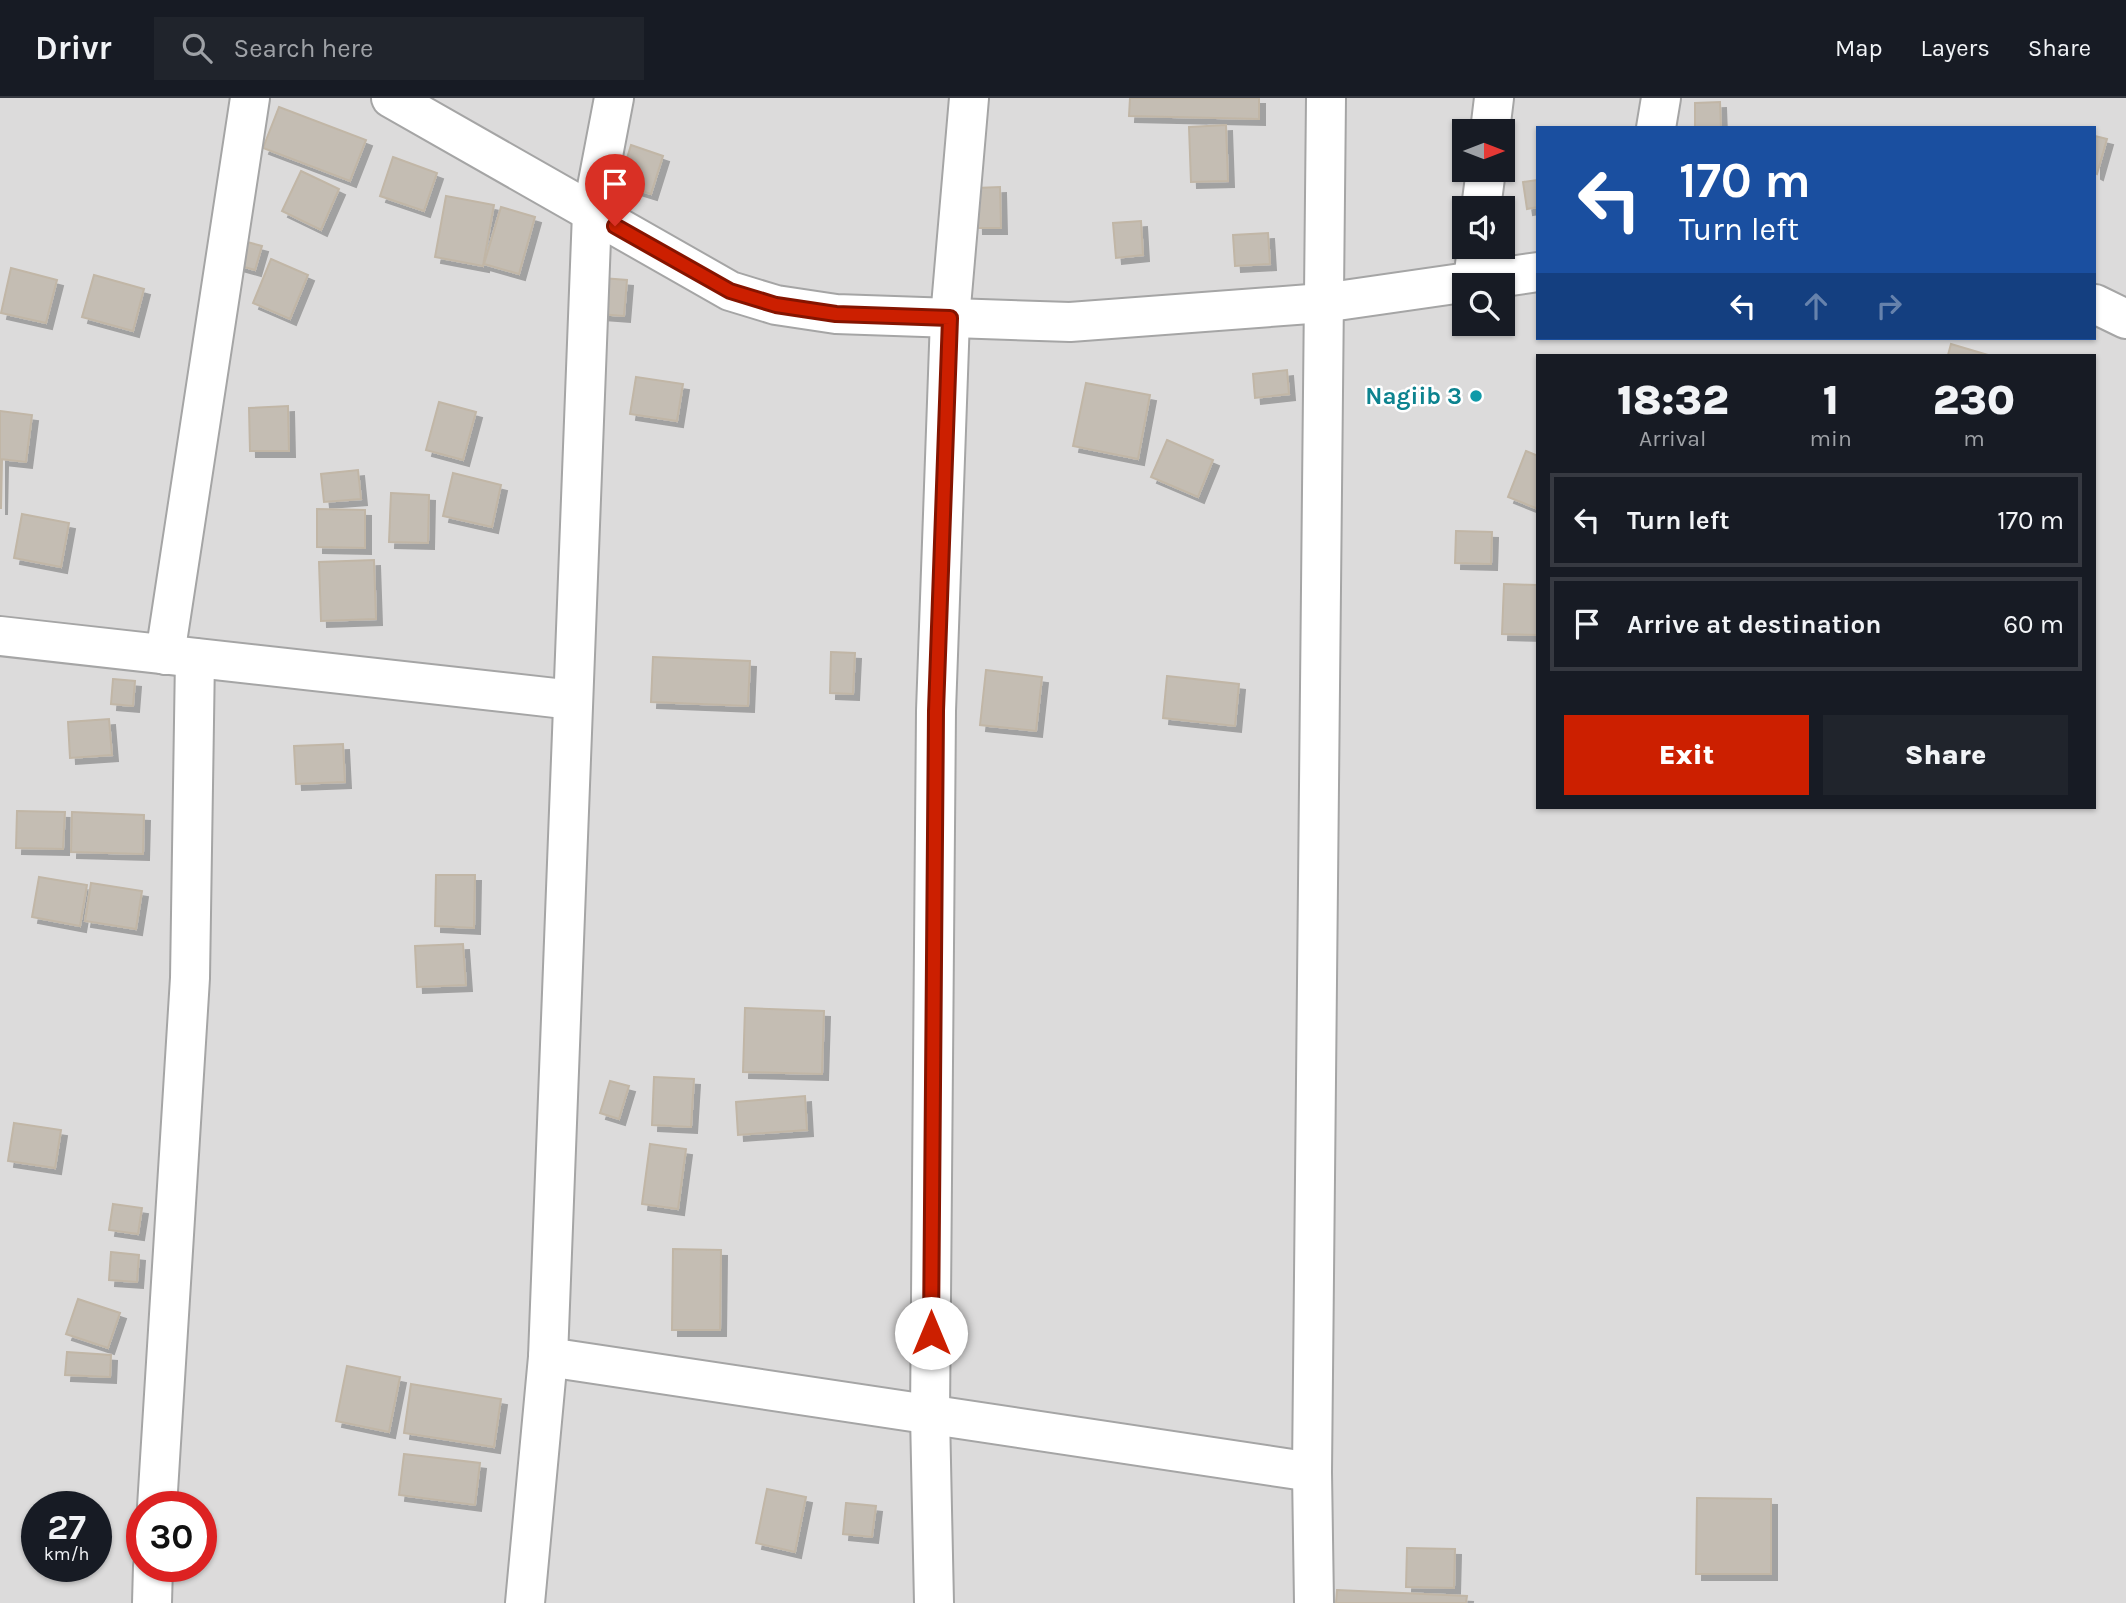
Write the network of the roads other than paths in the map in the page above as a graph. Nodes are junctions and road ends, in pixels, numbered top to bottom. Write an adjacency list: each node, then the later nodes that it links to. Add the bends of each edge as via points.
1 (250, 98): 18 (street)
2 (391, 98): 10 (street)
3 (614, 98): 10 (street)
4 (969, 98): 15 (street)
5 (1326, 98): 13 (street)
6 (1494, 98): 8 (street)
7 (1661, 98): 9 (street)
8 (1491, 119)
9 (1656, 126)
10 (592, 213): 15 (street, via 730,291 776,305 836,314); 19 (street)
11 (1475, 264): 12 (street); 13 (street)
12 (1536, 272)
13 (1323, 303): 15 (street, via 1070,321); 22 (street)
14 (2096, 304): 16 (street)
15 (950, 318): 21 (street, via 936,711)
16 (2126, 319)
17 (0, 636): 18 (street)
18 (180, 656): 19 (street); 23 (street, via 190,978)
19 (573, 700): 20 (street)
20 (548, 1357): 21 (street); 26 (street)
21 (930, 1415): 22 (street); 27 (street)
22 (1312, 1472): 28 (street)
23 (158, 1491)
24 (153, 1582): 25 (street)
25 (152, 1603)
26 (525, 1603)
27 (934, 1603)
28 (1314, 1603)

